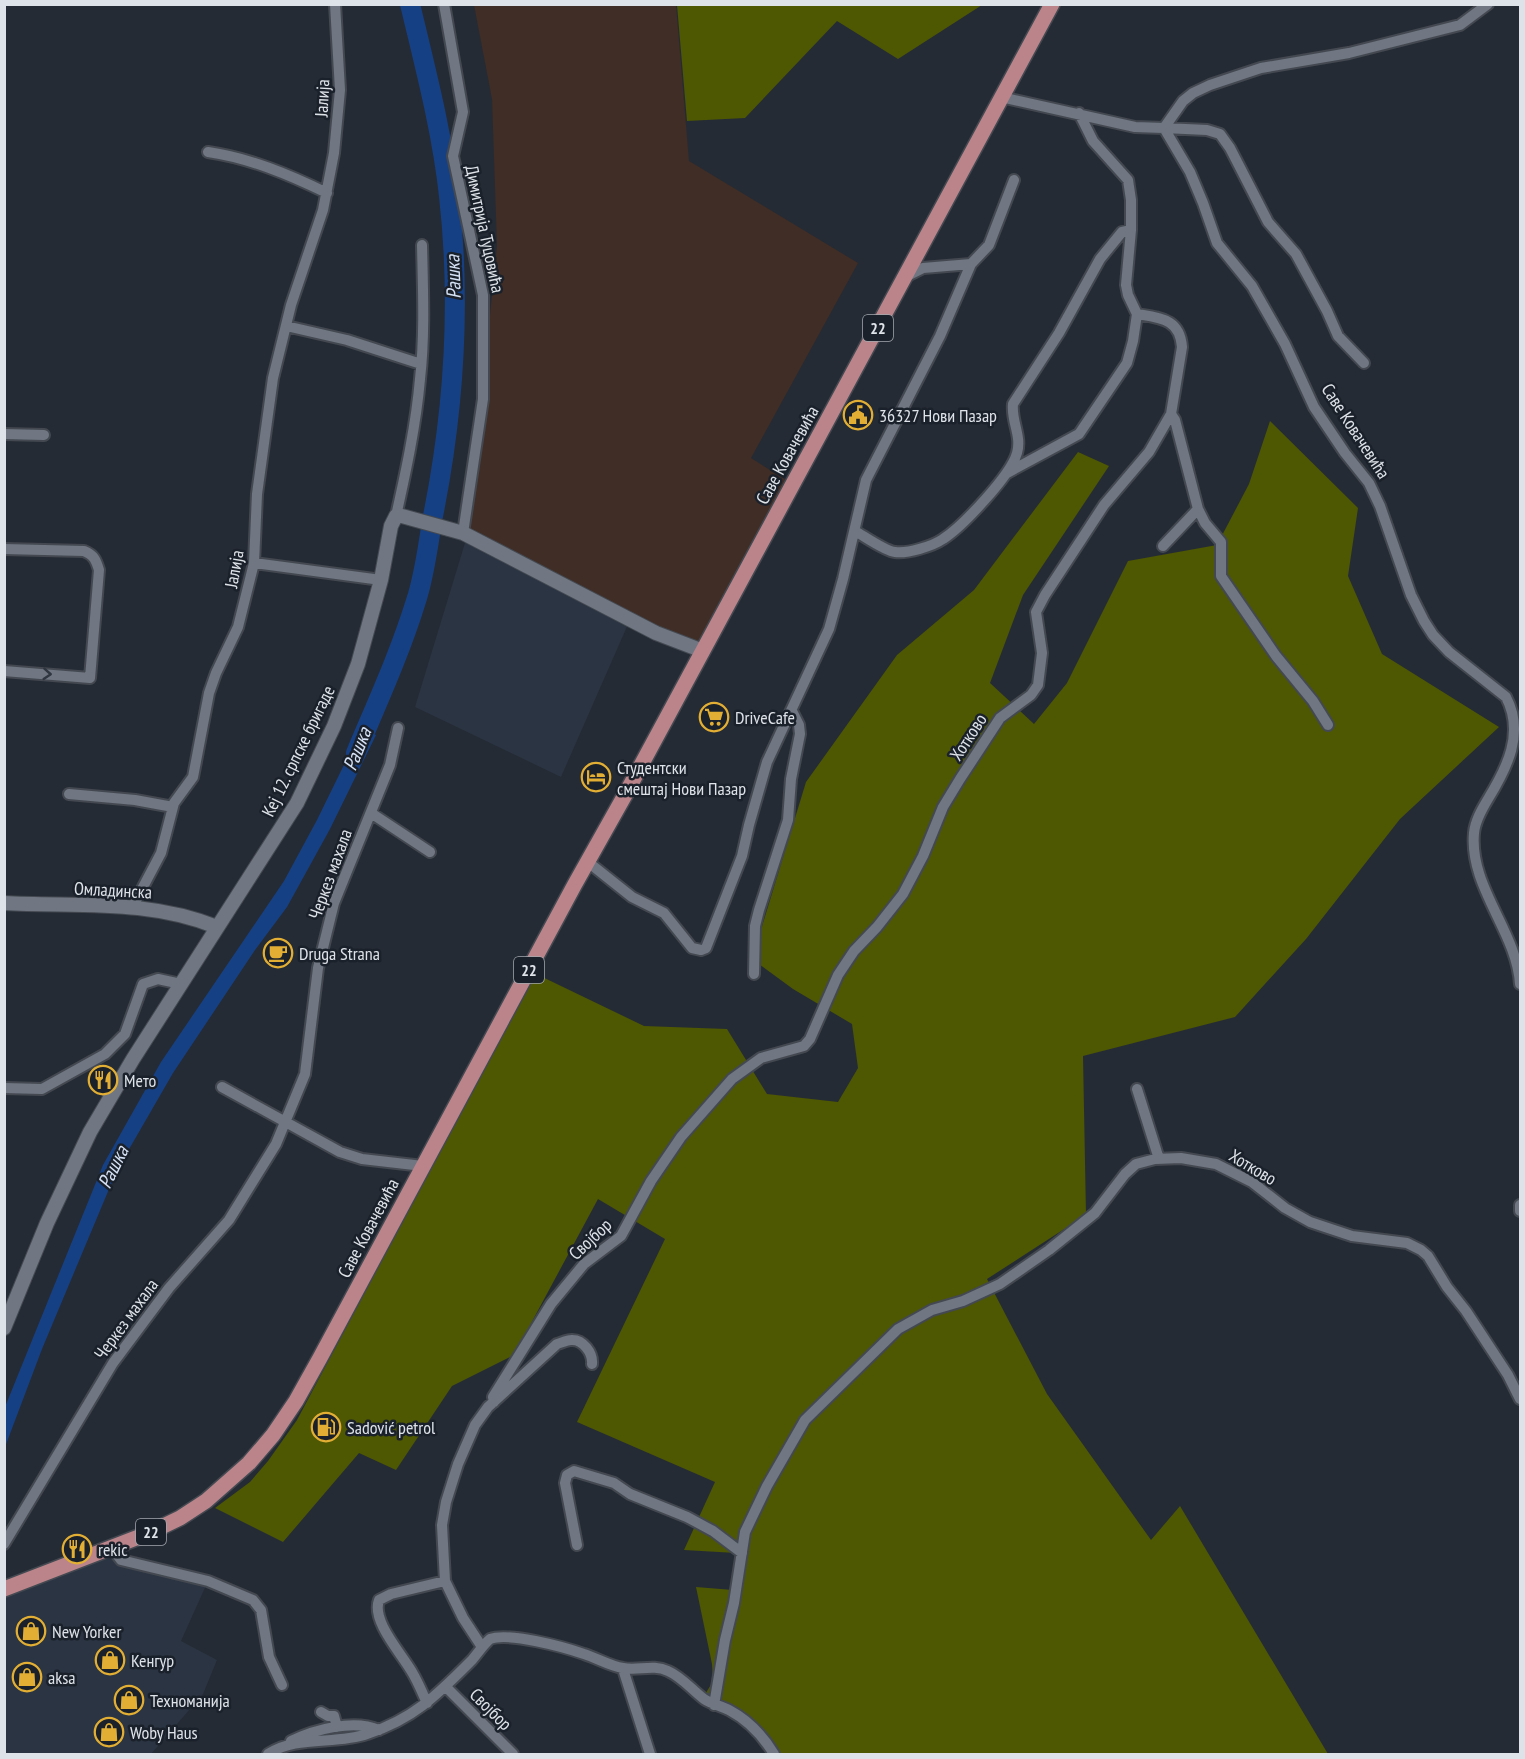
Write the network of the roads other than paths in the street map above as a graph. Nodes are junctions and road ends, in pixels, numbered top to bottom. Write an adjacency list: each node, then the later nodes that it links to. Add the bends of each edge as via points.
1 (335, 4): 10 (street, Јалија, via 340,98)
2 (444, 4): 26 (street, Димитрија Туцовића, via 463,112 453,156 483,295 483,399)
3 (1052, 4): 5 (main road, Саве Ковачевића / 22)
4 (1488, 4): 7 (street, via 1460,25 1349,53 1261,68 1210,85 1183,101)
5 (1001, 97): 6 (street); 14 (main road, Саве Ковачевића / 22)
6 (1079, 113): 7 (street, via 1135,127); 11 (street, via 1093,141 1128,180)
7 (1164, 128): 17 (street, via 1220,134 1268,222 1296,254 1338,336); 46 (street, Саве Ковачевића, via 1190,172 1217,243 1252,286 1314,406 1369,483 1424,621 1449,652 1506,698 1511,707 1515,745 1510,762 1473,832 1477,863 1491,906 1515,953)
8 (208, 152): 10 (street, via 256,164)
9 (1014, 180): 13 (street, via 989,245)
10 (327, 193): 16 (street, Јалија)
11 (1131, 230): 15 (street, via 1126,285); 22 (street, via 1122,232 1100,259 1013,404 1019,440 1017,455)
12 (422, 245): 18 (street)
13 (971, 264): 14 (street, via 923,268); 25 (street, via 940,336 866,480)
14 (905, 277): 31 (main road, Саве Ковачевића / 22)
15 (1137, 314): 19 (street, via 1162,318 1177,328 1181,337); 22 (street, via 1127,363 1079,434)
16 (286, 326): 18 (street, via 347,340); 29 (street, Јалија, via 264,434)
17 (1364, 363)
18 (421, 364): 24 (street, Кеј 12. српске бригаде)
19 (1171, 414): 23 (street); 50 (street, Хотково, via 1149,452 1104,505 1040,603 1036,612 1042,653 1038,685 994,726 943,807 903,894 838,975 810,1039 804,1046 761,1058 732,1079)
20 (4, 434): 21 (street)
21 (44, 435)
22 (1006, 473): 25 (street, via 943,540 921,549 894,553)
23 (1198, 509): 27 (street); 34 (street, via 1221,542 1221,576)
24 (402, 518): 26 (street); 30 (street, Кеј 12. српске бригаде, via 391,526)
25 (855, 531): 33 (street, via 829,629)
26 (463, 533): 31 (street, via 656,633)
27 (1163, 546)
28 (4, 549): 32 (street, one-way to 28, via 90,678 99,570 96,560 84,551)
29 (254, 563): 30 (street); 37 (street, Јалија, via 238,627 209,693 193,777)
30 (381, 580): 43 (street, Кеј 12. српске бригаде, via 358,664 334,726 297,803)
31 (703, 651): 40 (main road, Саве Ковачевића / 22)
32 (4, 671)
33 (792, 711): 40 (street, via 767,762 742,856 706,948 692,948 664,913 632,897); 44 (street, via 800,734 789,820 755,926)
34 (1329, 725)
35 (398, 728): 38 (street, Черкез махала, via 390,765)
36 (69, 794): 37 (street)
37 (173, 807): 42 (street, Јалија, via 161,853)
38 (370, 813): 39 (street, Черкез махала); 51 (street, Черкез махала, via 334,903 318,968 305,1074)
39 (430, 852)
40 (588, 862): 53 (main road, Саве Ковачевића / 22)
41 (4, 903): 42 (street, Омладинска)
42 (133, 906): 43 (street, Омладинска, via 172,912)
43 (217, 927): 45 (street, Кеј 12. српске бригаде)
44 (754, 974)
45 (181, 984): 48 (street, via 158,979 143,984 125,1034 105,1054 38,1090); 56 (street, Кеј 12. српске бригаде, via 81,1148)
46 (1521, 984)
47 (222, 1087): 51 (street)
48 (4, 1088)
49 (1137, 1089): 52 (street)
50 (712, 1102): 59 (street, Својбор, via 681,1137 651,1181 621,1236 584,1264 551,1304 493,1397)
51 (285, 1122): 53 (street, via 340,1152 362,1159); 60 (street, Черкез махала, via 276,1144 229,1220 113,1363)
52 (1159, 1159): 58 (street, Хотково, via 1216,1164 1252,1182 1310,1222 1352,1236 1407,1243 1421,1250 1466,1311); 63 (street, Хотково, via 1136,1164 1095,1213 1000,1284 932,1310 898,1329 805,1420 745,1532)
53 (423, 1166): 62 (main road, Саве Ковачевића / 22, via 320,1358 273,1436 207,1501 165,1526)
54 (1521, 1206): 55 (street)
55 (1521, 1212)
56 (4, 1329)
57 (592, 1364): 59 (street, Својбор, via 589,1350 576,1340 557,1344)
58 (1521, 1399)
59 (494, 1402): 64 (street, Својбор, via 475,1425 448,1490 442,1525)
60 (4, 1545)
61 (577, 1545): 63 (street, via 565,1483 567,1475 574,1471 602,1478 687,1517)
62 (112, 1548): 65 (main road, Саве Ковачевића / 22); 68 (street, via 121,1560 208,1581 253,1600 261,1610 269,1657)
63 (742, 1553): 71 (street)
64 (445, 1581): 66 (street, Својбор); 70 (street, via 391,1594 379,1600 377,1606 381,1621)
65 (4, 1589)
66 (482, 1647): 67 (street, Својбор, via 495,1637 511,1637 583,1653); 69 (street, Својбор)
67 (623, 1668): 71 (street, Својбор, via 659,1667); 79 (street)
68 (282, 1685)
69 (446, 1687): 70 (street, Својбор); 78 (street, Својбор)
70 (427, 1703): 74 (street, Својбор, via 406,1719)
71 (714, 1705): 80 (street, Својбор, via 750,1724)
72 (321, 1712): 73 (street, via 334,1716)
73 (337, 1727): 74 (street, Својбор, via 360,1724); 75 (street, Својбор, via 296,1739)
74 (379, 1730): 76 (street, Својбор)
75 (282, 1748): 76 (street, Својбор); 77 (street, Својбор)
76 (297, 1750)
77 (268, 1755)
78 (513, 1755)
79 (650, 1755)
80 (774, 1755)

